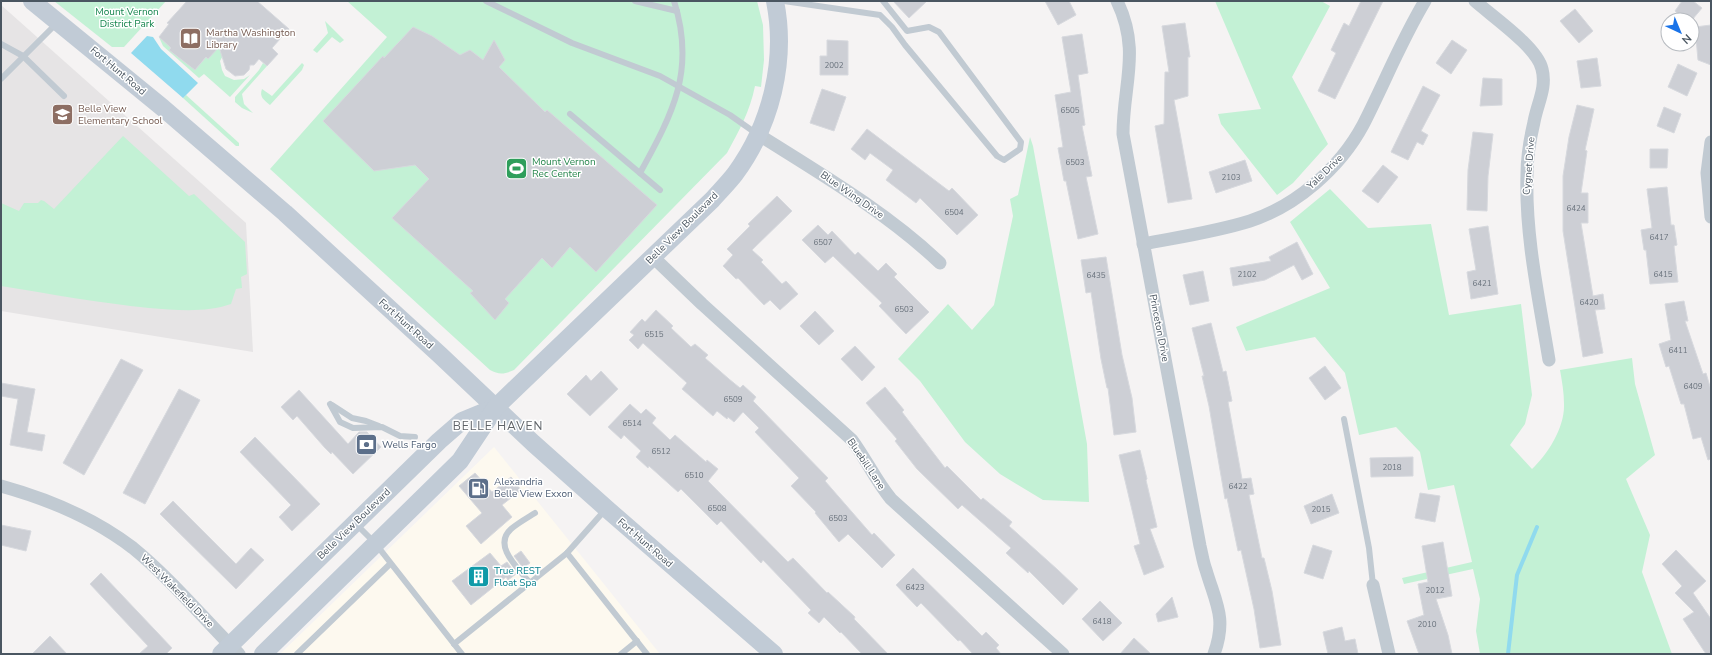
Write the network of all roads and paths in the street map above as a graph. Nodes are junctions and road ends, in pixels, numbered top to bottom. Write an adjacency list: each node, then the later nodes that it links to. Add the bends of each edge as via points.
1 (32, 1): 12 (main road, Fort Hunt Road)
2 (486, 1): 16 (lane, via 572,43 640,67)
3 (635, 1): 11 (lane)
4 (674, 1): 11 (lane)
5 (775, 1): 19 (main road, Belle View Boulevard, via 778,65 772,98)
6 (784, 1): 7 (lane, via 880,15 997,156 1004,160 1020,149 1021,142 939,32 929,27 907,31)
7 (883, 1)
8 (1117, 1): 24 (street, Princeton Drive, via 1125,21 1130,58 1123,111 1123,134)
9 (1425, 1): 24 (street, Yale Drive, via 1362,127 1344,153 1322,177 1288,203 1250,221)
10 (1475, 1): 27 (street, Cygnet Drive, via 1530,48 1542,68 1543,89 1528,152 1526,199)
11 (677, 11): 16 (lane, via 684,47)
12 (58, 22): 14 (lane); 28 (main road, Fort Hunt Road, via 285,213)
13 (1, 44): 14 (lane)
14 (23, 56): 15 (lane); 17 (lane)
15 (1, 79)
16 (679, 87): 19 (lane, via 730,115); 21 (lane, via 656,145)
17 (64, 96)
18 (570, 114): 21 (lane)
19 (758, 135): 25 (main road, Belle View Boulevard, via 734,175); 26 (street, Blue Wing Drive, via 839,184 896,226)
20 (1711, 142): 23 (street, via 1707,173)
21 (640, 174): 22 (lane)
22 (660, 190)
23 (1711, 217)
24 (1143, 244): 51 (street, Princeton Drive, via 1200,546 1220,614 1220,630)
25 (653, 257): 28 (main road, Belle View Boulevard); 50 (street, Bluebill Lane, via 852,440 891,500)
26 (940, 263)
27 (1549, 360)
28 (496, 407): 33 (main road, Fort Hunt Road); 35 (main road, Belle View Boulevard, via 462,421); 36 (main road, Belle View Boulevard, via 460,461)
29 (1344, 419): 40 (lane, via 1369,548)
30 (382, 427): 30 (lane, via 353,428 340,422 330,404 352,418); 31 (lane, via 400,436)
31 (415, 437)
32 (1, 486): 43 (street, West Wakefield Drive, via 28,493 65,508 112,534 153,566)
33 (607, 509): 37 (lane); 49 (main road, Fort Hunt Road)
34 (534, 513): 39 (lane, via 511,529 504,542 507,554)
35 (355, 523): 36 (lane); 43 (main road, Belle View Boulevard)
36 (375, 543): 38 (lane); 44 (main road, Belle View Boulevard)
37 (567, 553): 39 (lane); 41 (lane)
38 (390, 564): 42 (lane); 45 (lane)
39 (530, 583): 42 (lane)
40 (1373, 585): 52 (street)
41 (637, 641): 47 (lane); 48 (lane)
42 (454, 644): 46 (lane)
43 (230, 651)
44 (263, 654)
45 (297, 654)
46 (462, 654)
47 (621, 654)
48 (648, 654)
49 (774, 654)
50 (1063, 654)
51 (1214, 654)
52 (1389, 654)

